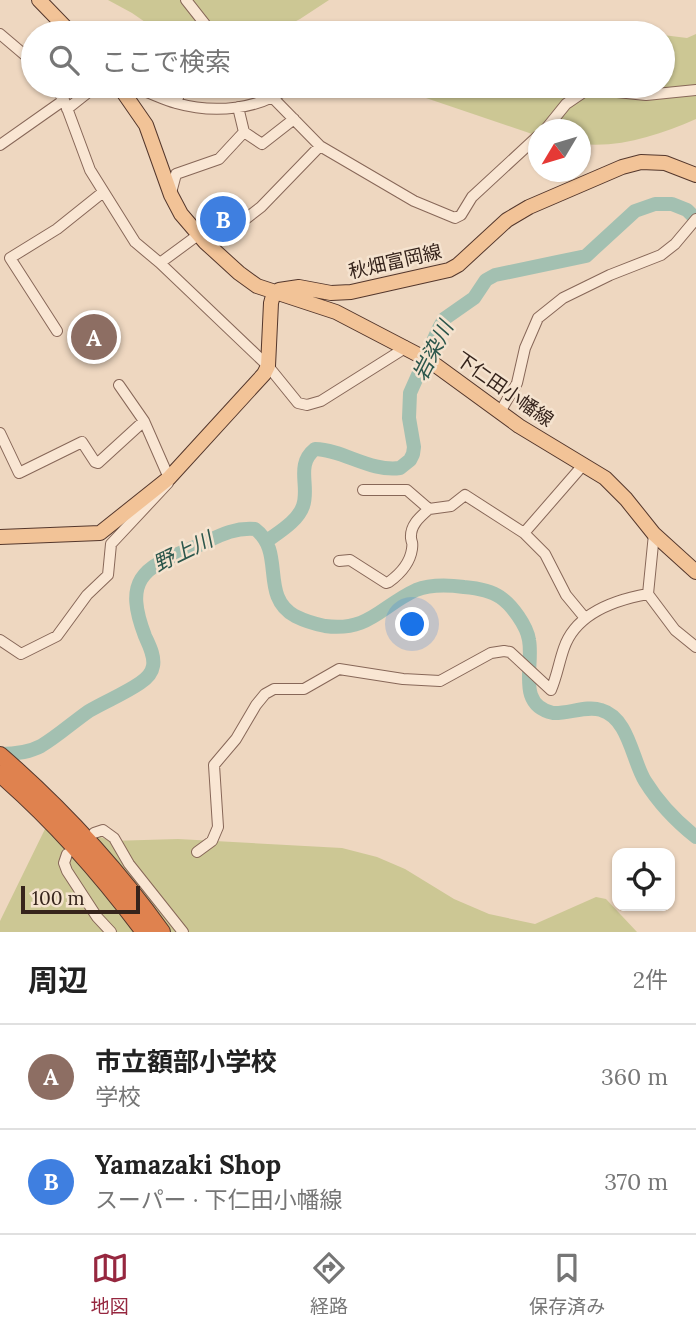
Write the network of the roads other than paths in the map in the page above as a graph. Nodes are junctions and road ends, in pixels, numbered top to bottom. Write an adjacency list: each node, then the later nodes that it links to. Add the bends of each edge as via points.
1 (39, 0): 3 (main road)
2 (186, 0): 4 (street)
3 (59, 21)
4 (203, 21)
5 (0, 34): 6 (street)
6 (21, 52)
7 (696, 90): 8 (street)
8 (675, 92)
9 (61, 98): 17 (street)
10 (76, 98): 17 (street)
11 (128, 98): 27 (main road, 下仁田小幡線, via 146,124)
12 (163, 98): 16 (street)
13 (178, 98): 16 (street)
14 (273, 98): 18 (street); 19 (street)
15 (575, 98): 20 (street)
16 (176, 103): 18 (street, via 216,110)
17 (65, 105): 22 (street); 26 (street)
18 (238, 107): 21 (street)
19 (294, 119): 21 (street, via 262,144); 24 (street)
20 (554, 119)
21 (244, 132): 27 (street, via 219,159 176,174)
22 (0, 145)
23 (528, 145): 24 (street, via 455,218 414,201)
24 (320, 146): 29 (street, via 261,207 234,228)
25 (696, 175): 31 (main road, 秋畑富岡線, via 665,163 632,164 524,209 449,270 351,292 299,288)
26 (102, 192): 30 (street, via 135,242); 32 (street, via 57,229 10,258)
27 (170, 195): 29 (main road, 下仁田小幡線)
28 (696, 219): 36 (street, via 661,255 563,298 538,318 517,383)
29 (202, 238): 30 (street); 31 (main road, 下仁田小幡線, via 247,280)
30 (160, 262): 34 (street)
31 (274, 292): 33 (main road, 下仁田小幡線, via 336,312); 34 (main road)
32 (57, 331)
33 (410, 349): 34 (street, via 314,404 298,403); 36 (main road, 下仁田小幡線)
34 (268, 366): 40 (main road, via 259,382)
35 (119, 385): 37 (street)
36 (500, 412): 39 (main road, 下仁田小幡線)
37 (144, 421): 38 (street, via 98,463 82,442 19,473); 40 (street)
38 (0, 433)
39 (584, 464): 43 (street); 44 (main road, 下仁田小幡線, via 617,489)
40 (169, 478): 45 (main road, via 100,533); 50 (street, via 111,544 108,575 57,636 21,654)
41 (363, 490): 42 (street, via 407,490)
42 (429, 509): 43 (street, via 451,506 465,495); 46 (street, via 412,527 406,565 389,582 350,560)
43 (524, 533): 49 (street, via 545,554 566,595)
44 (654, 534): 47 (main road, 下仁田小幡線); 48 (street)
45 (0, 537)
46 (339, 561)
47 (696, 572)
48 (648, 594): 49 (street); 51 (street)
49 (585, 618): 56 (street, via 569,637 551,690 504,651 491,653 440,681 340,669 304,689 274,689 265,694 214,765 218,827 212,841)
50 (0, 639)
51 (696, 647)
52 (0, 755): 54 (highway)
53 (0, 774): 54 (highway)
54 (56, 816): 59 (highway); 60 (highway, via 113,868)
55 (94, 833): 61 (street, via 103,830 114,838)
56 (197, 852)
57 (67, 854): 58 (street, via 66,871)
58 (111, 932)
59 (144, 932)
60 (162, 932)
61 (183, 932)

